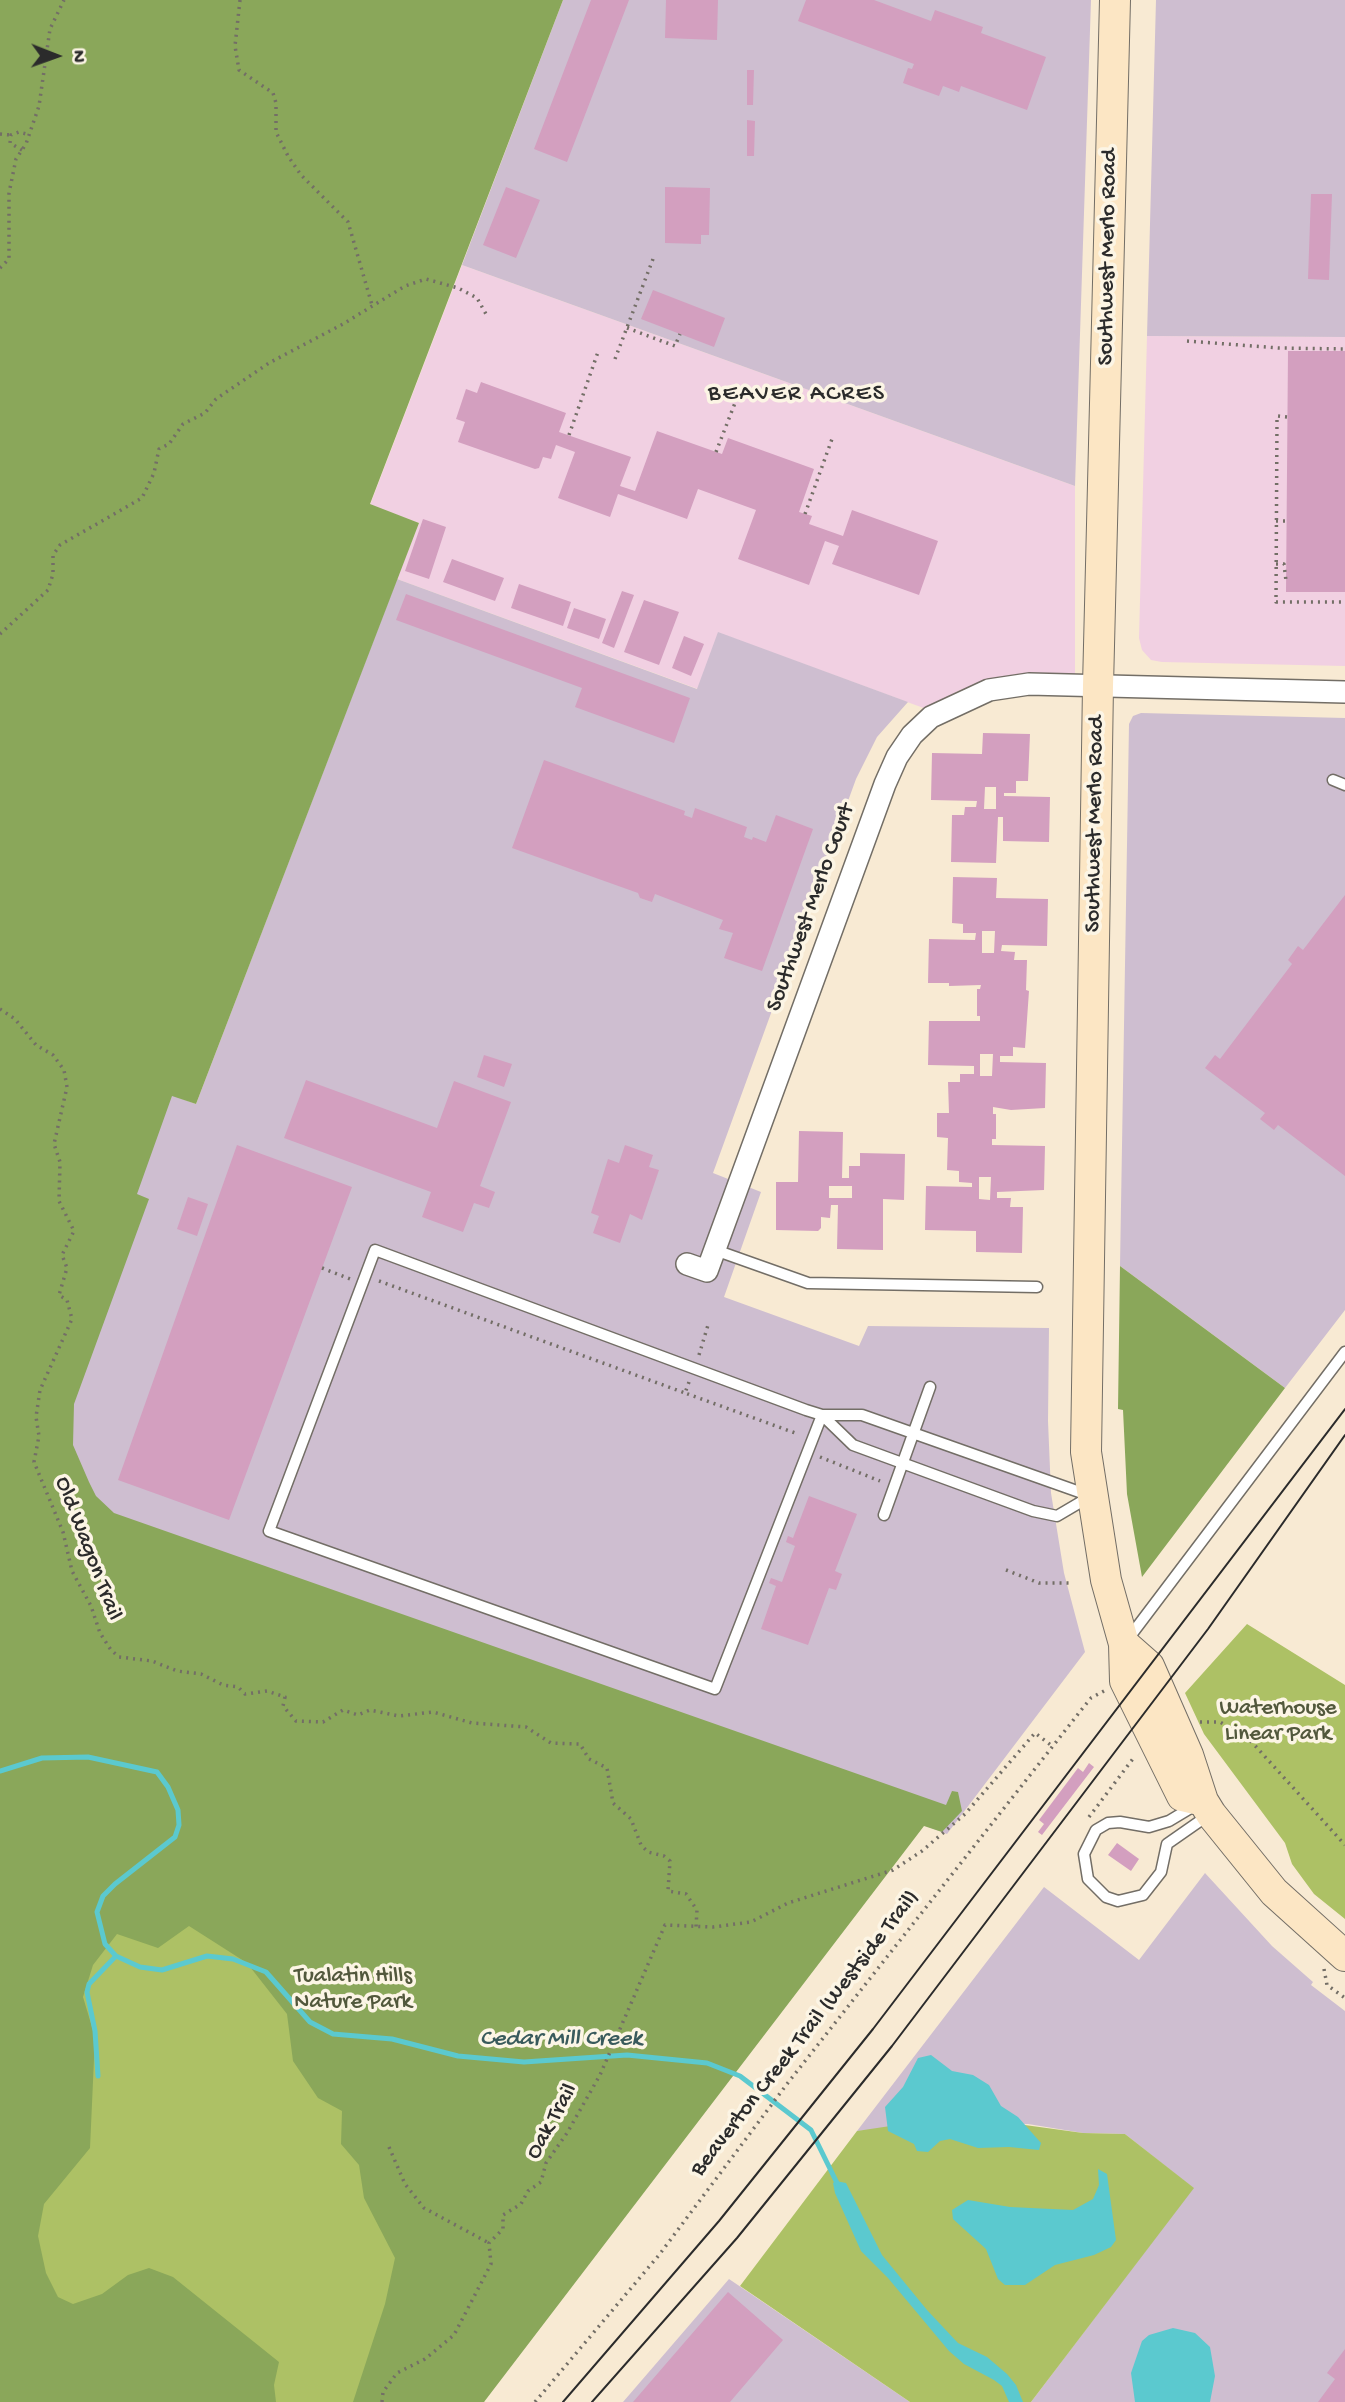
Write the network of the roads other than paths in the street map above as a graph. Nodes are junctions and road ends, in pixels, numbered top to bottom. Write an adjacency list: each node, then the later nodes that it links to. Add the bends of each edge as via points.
1 (1115, 0): 2 (street, Southwest Merlo Road)
2 (1098, 686): 3 (street, Southwest Merlo Court); 6 (street, Southwest Merlo Court, via 1029,684 989,690 931,717 897,757); 14 (street, Southwest Merlo Road, via 1086,1452)
3 (1345, 692)
4 (1333, 780): 5 (lane)
5 (1345, 785)
6 (715, 1250): 7 (street, via 707,1270); 8 (lane, via 808,1283)
7 (687, 1264)
8 (1037, 1287)
9 (1345, 1352): 16 (lane)
10 (929, 1387): 12 (lane)
11 (822, 1415): 11 (lane, via 375,1250 269,1531 715,1689); 12 (lane, via 862,1415); 13 (lane, via 853,1445)
12 (914, 1434): 13 (lane); 14 (lane)
13 (902, 1464): 14 (lane, via 1058,1516); 15 (lane)
14 (1091, 1496): 16 (street, Southwest Merlo Road, via 1106,1580)
15 (884, 1514)
16 (1124, 1644): 17 (street, Southwest Merlo Road, via 1125,1681 1141,1718 1182,1796)
17 (1207, 1807): 17 (lane, via 1149,1826 1108,1823 1096,1830 1084,1854 1088,1879 1106,1897 1131,1900 1153,1886 1167,1844); 18 (street, Southwest Merlo Road, via 1274,1892)
18 (1345, 1956)

